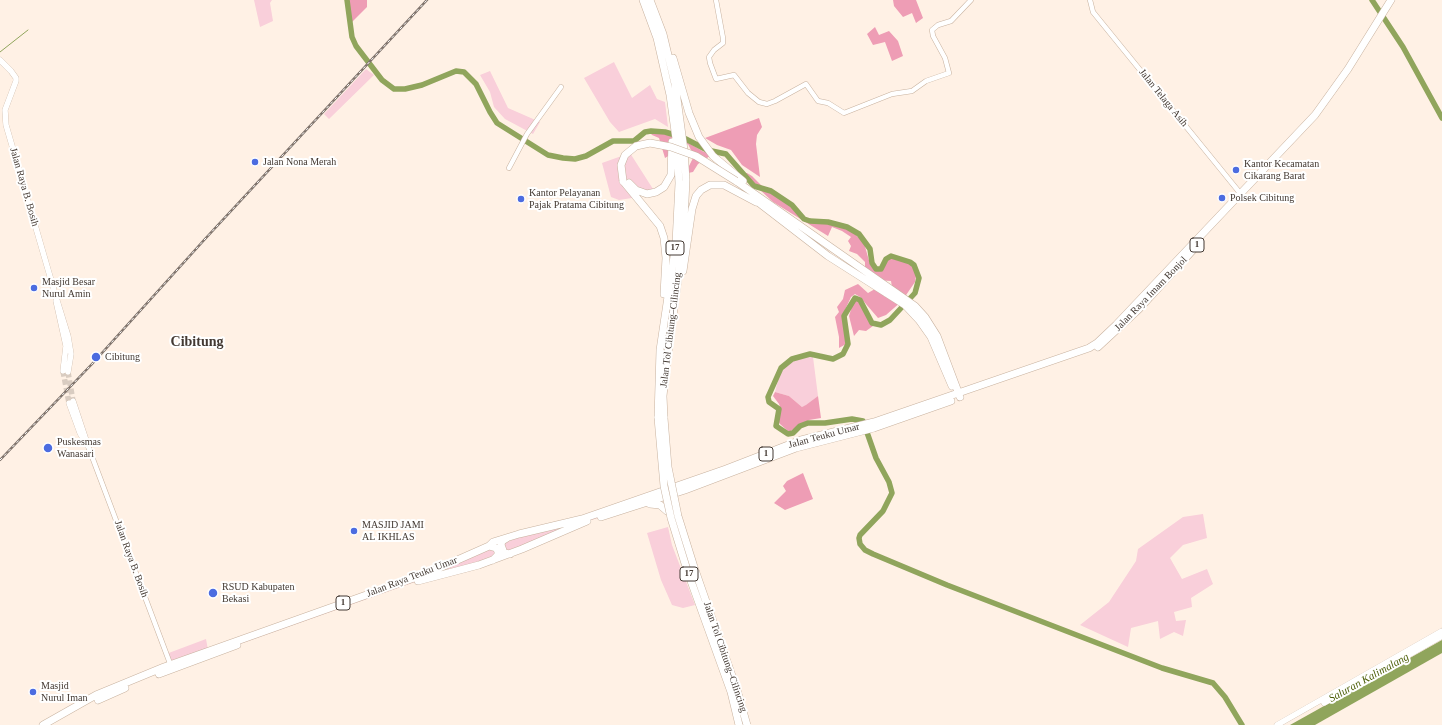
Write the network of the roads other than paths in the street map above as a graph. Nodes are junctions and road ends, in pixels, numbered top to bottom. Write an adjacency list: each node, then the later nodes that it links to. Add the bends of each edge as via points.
1 (642, 0): 12 (highway, Jalan Tol Cibitung–Cilincing / 17, via 657,38)
2 (650, 0): 9 (highway, Jalan Tol Cibitung–Cilincing / 17)
3 (716, 0): 4 (street, via 724,38 709,57 716,79 734,75 748,93 759,102 767,104 806,84 818,101 828,103 844,113 892,94 912,91 926,81 949,73 932,30 950,21)
4 (971, 0)
5 (1090, 0): 18 (street, Jalan Telaga Asih, via 1093,12)
6 (1392, 0): 8 (highway, Jalan Raya Imam Bonjol / 1)
7 (1397, 0): 8 (highway, Jalan Raya Imam Bonjol / 1)
8 (1386, 14): 13 (highway, Jalan Raya Imam Bonjol / 1, via 1341,87 1320,115)
9 (663, 34): 12 (highway, Jalan Tol Cibitung–Cilincing / 17); 17 (highway, via 672,54 693,125 704,146)
10 (0, 60): 24 (main road, Jalan Raya B. Bosih, via 16,78 5,110 6,125 71,345)
11 (560, 88): 15 (street, via 521,144)
12 (674, 113): 14 (highway); 22 (highway, Jalan Tol Cibitung–Cilincing / 17, via 684,150 686,180 683,241)
13 (1292, 141): 18 (highway, Jalan Raya Imam Bonjol / 1); 20 (highway, Jalan Raya Imam Bonjol / 1)
14 (675, 145): 16 (highway, via 671,175 663,188 652,193 642,193); 23 (highway, Jalan Tol Cibitung–Cilincing / 17, via 678,220)
15 (510, 168)
16 (625, 180): 17 (highway, bridge, via 621,165 625,155 636,146 648,143 671,146 696,156); 23 (highway, via 660,226 664,238 666,258)
17 (735, 180): 19 (highway)
18 (1240, 193): 20 (highway, Jalan Raya Imam Bonjol / 1)
19 (766, 204): 21 (highway); 21 (highway, via 828,256); 22 (highway, via 724,185 708,186 697,194 692,209 687,251)
20 (1186, 255): 26 (highway, Jalan Raya Imam Bonjol / 1, via 1097,343 1066,357); 27 (highway, Jalan Raya Imam Bonjol / 1, via 1139,308 1095,349 1067,361)
21 (896, 295): 25 (highway, via 913,309)
22 (668, 344): 30 (highway, Jalan Tol Cibitung–Cilincing / 17)
23 (660, 350): 30 (highway, Jalan Tol Cibitung–Cilincing / 17)
24 (66, 372)
25 (950, 374): 26 (highway, via 962,387); 27 (highway); 29 (highway, via 946,392)
26 (982, 385): 27 (highway, Jalan Raya Imam Bonjol / 1)
27 (958, 396): 29 (highway, Jalan Raya Imam Bonjol / 1); 31 (highway, Jalan Raya Imam Bonjol / 1)
28 (71, 402): 32 (main road, via 80,433)
29 (928, 403): 31 (highway, Jalan Raya Imam Bonjol / 1)
30 (661, 418): 53 (highway, Jalan Tol Cibitung–Cilincing / 17, bridge, via 664,486 671,518); 54 (highway, Jalan Tol Cibitung–Cilincing / 17, bridge, via 678,516 737,690)
31 (874, 425): 33 (highway, Jalan Teuku Umar / 1, via 801,440)
32 (88, 446): 47 (street, Jalan Raya B. Bosih)
33 (748, 463): 34 (highway, Jalan Teuku Umar / 1); 35 (highway, Jalan Teuku Umar / 1)
34 (685, 490): 36 (highway, Jalan Teuku Umar / 1); 38 (highway, via 678,497)
35 (664, 492): 36 (highway, Jalan Teuku Umar / 1); 37 (highway, Jalan Raya Teuku Umar / 1); 39 (main road); 40 (highway, Jalan Raya Teuku Umar / 1, via 582,519)
36 (675, 493): 38 (main road)
37 (643, 504): 39 (highway, via 660,505); 42 (highway, Jalan Raya Teuku Umar / 1, via 585,522)
38 (679, 510): 54 (main road, via 684,541)
39 (667, 511): 53 (main road, via 718,651)
40 (507, 538): 41 (highway, Jalan Raya Teuku Umar / 1, via 493,542); 42 (highway, via 501,545 504,553)
41 (489, 546): 43 (highway, via 498,551); 44 (highway, Jalan Raya Teuku Umar / 1, via 428,573)
42 (510, 554): 43 (highway, Jalan Raya Teuku Umar / 1)
43 (493, 560): 44 (highway, Jalan Raya Teuku Umar / 1, via 412,583)
44 (277, 629): 47 (highway, Jalan Raya Teuku Umar / 1)
45 (1442, 631): 48 (main road)
46 (1442, 636): 48 (main road)
47 (169, 668): 49 (highway, Jalan Raya Teuku Umar / 1)
48 (1379, 669): 50 (main road)
49 (97, 698): 51 (highway, 1); 52 (highway, 1)
50 (1309, 709): 55 (main road); 56 (main road)
51 (43, 725)
52 (52, 725)
53 (740, 725)
54 (746, 725)
55 (1277, 725)
56 (1285, 725)

